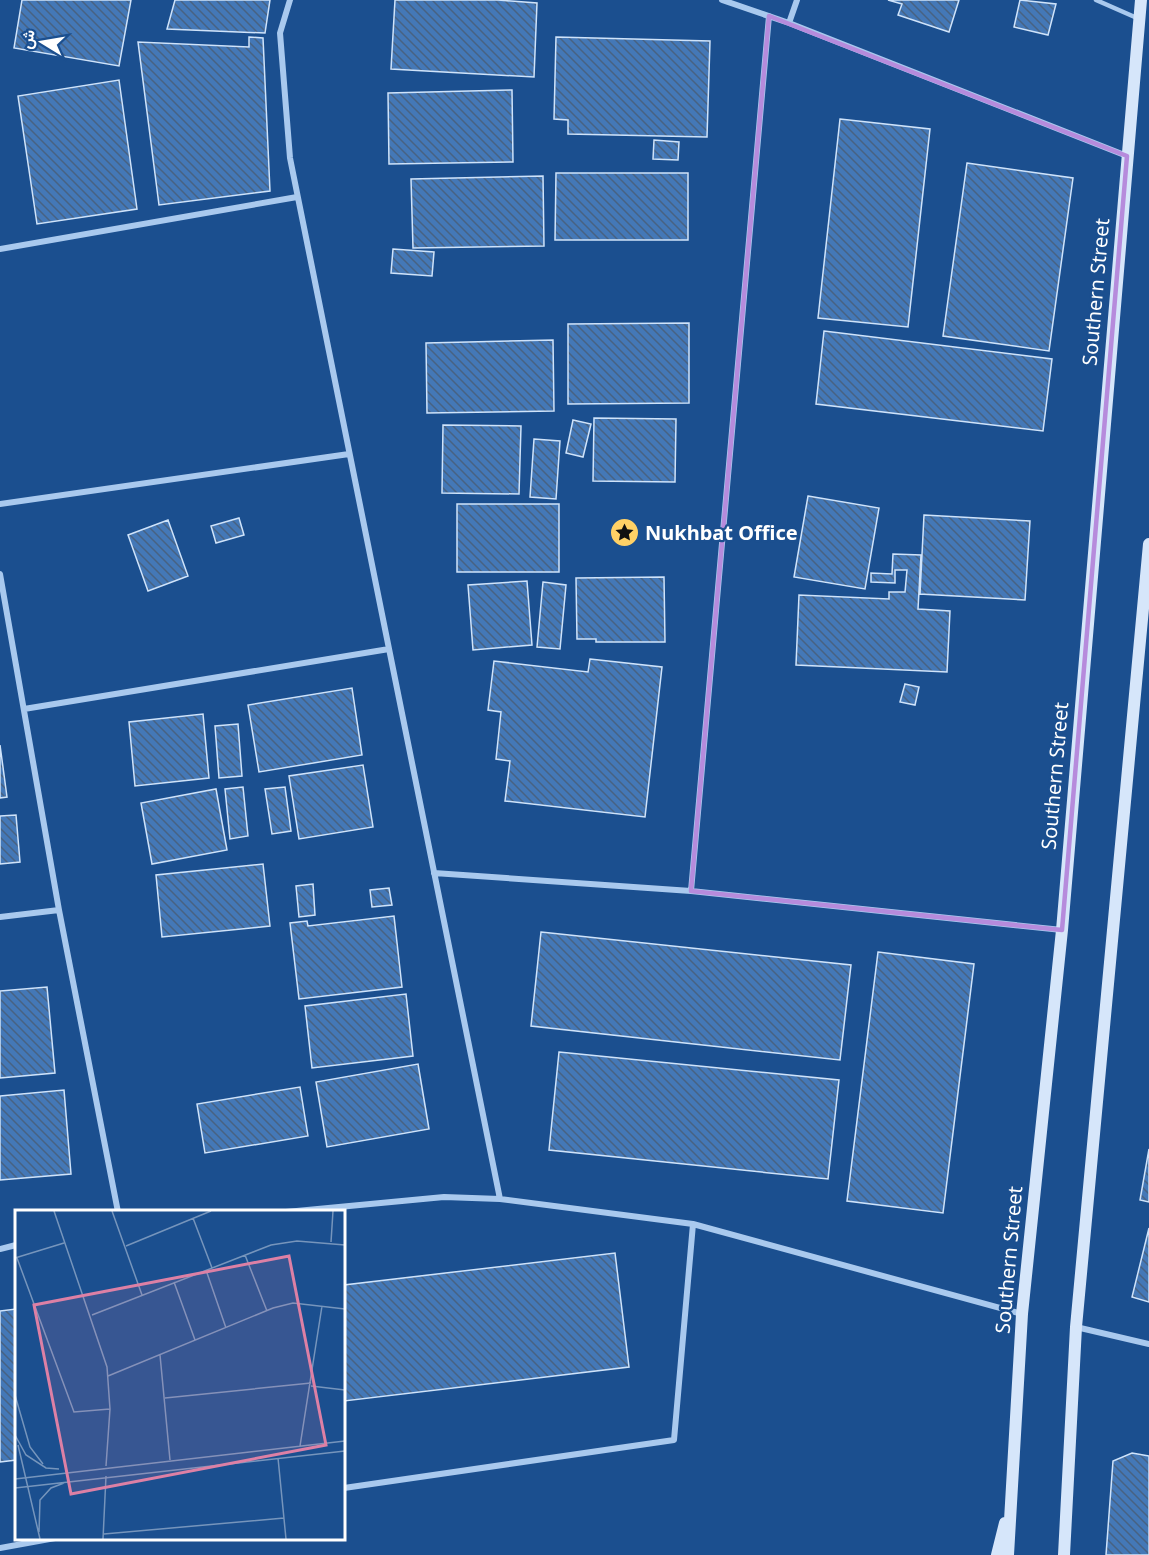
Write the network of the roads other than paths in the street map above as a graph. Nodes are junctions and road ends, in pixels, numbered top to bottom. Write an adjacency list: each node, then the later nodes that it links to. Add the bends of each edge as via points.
1 (290, 0): 10 (street, via 280,33)
2 (722, 0): 6 (street)
3 (796, 0): 8 (street)
4 (1096, 0): 7 (lane)
5 (1141, 0): 7 (main road, Southern Street)
6 (769, 16): 8 (street); 19 (street)
7 (1139, 18): 9 (main road, Southern Street)
8 (789, 23): 9 (street)
9 (1127, 156): 22 (main road, Southern Street)
10 (297, 197): 11 (street); 12 (street)
11 (0, 249)
12 (350, 454): 13 (street); 16 (street)
13 (0, 504)
14 (1149, 544): 30 (main road)
15 (0, 574): 17 (street)
16 (389, 649): 17 (street); 18 (street)
17 (24, 709): 20 (street)
18 (434, 873): 19 (street); 23 (street)
19 (691, 891): 22 (street)
20 (60, 910): 21 (street); 24 (street)
21 (0, 917)
22 (1062, 930): 29 (main road, Southern Street)
23 (500, 1199): 25 (street, via 444,1197); 26 (street)
24 (118, 1210)
25 (307, 1210)
26 (693, 1224): 29 (street); 32 (street, via 674,1440)
27 (15, 1245): 28 (street)
28 (0, 1248)
29 (1022, 1314): 33 (main road, Southern Street)
30 (1076, 1327): 31 (street); 34 (main road)
31 (1149, 1344)
32 (345, 1488)
33 (1013, 1493): 37 (main road); 38 (main road, Southern Street)
34 (1066, 1533): 39 (main road); 40 (main road)
35 (49, 1540): 36 (street)
36 (0, 1548)
37 (997, 1555)
38 (1008, 1555)
39 (1064, 1555)
40 (1070, 1555)

